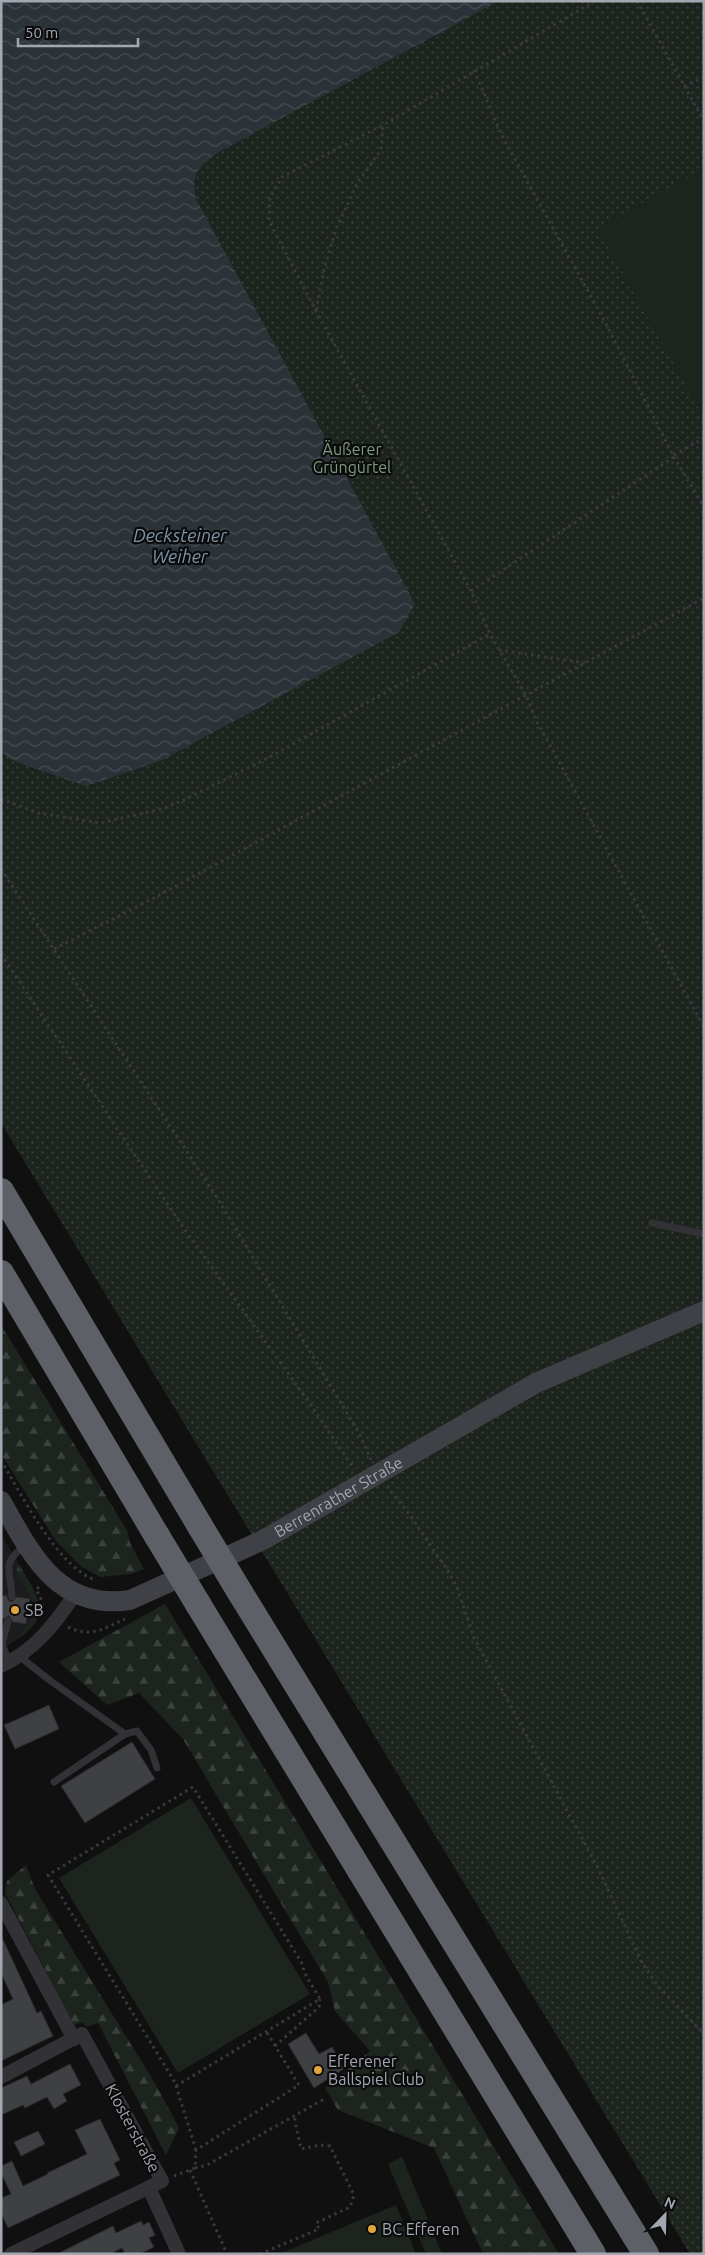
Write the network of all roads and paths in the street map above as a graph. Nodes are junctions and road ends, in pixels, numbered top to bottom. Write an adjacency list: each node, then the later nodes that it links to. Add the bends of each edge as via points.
1 (594, 1): 3 (path)
2 (637, 1): 5 (path)
3 (474, 70): 7 (path); 10 (path, via 501,134 604,320)
4 (704, 77): 5 (path)
5 (684, 86): 6 (path)
6 (704, 121)
7 (383, 125): 8 (path, via 381,150 358,182 336,229); 8 (path, via 282,177 270,197 269,221)
8 (316, 311): 12 (path)
9 (704, 438): 10 (path)
10 (674, 456): 11 (path); 12 (path)
11 (704, 507)
12 (471, 591): 14 (path)
13 (704, 598): 16 (path)
14 (490, 634): 15 (path); 18 (path, via 268,758 162,809 100,823 38,814)
15 (499, 650): 16 (path); 17 (path)
16 (585, 663): 17 (path)
17 (527, 697): 20 (path); 22 (path, via 535,718)
18 (1, 799)
19 (1, 868): 20 (path)
20 (54, 949): 30 (path, via 216,1196 359,1433)
21 (1, 954): 29 (path, via 161,1196)
22 (704, 1027)
23 (1, 1191): 64 (highway, bridge, via 240,1594)
24 (652, 1223): 25 (lane)
25 (704, 1234)
26 (1, 1273): 63 (highway, bridge)
27 (704, 1311): 30 (street, Berrenrather Straße, via 536,1383)
28 (1, 1460): 34 (path, via 51,1542 67,1559)
29 (356, 1472)
30 (379, 1474): 35 (street, Berrenrather Straße, via 264,1540 142,1596 115,1603); 47 (path, via 457,1587 474,1638 598,1868 642,1963 659,1987)
31 (1, 1501): 32 (street, Berrenrather Straße)
32 (27, 1544): 33 (street, Berrenrather Straße); 36 (lane, via 10,1555 6,1562 5,1572)
33 (50, 1576): 35 (street, Berrenrather Straße); 39 (path, via 36,1589 42,1601 43,1614)
34 (97, 1580)
35 (75, 1594): 39 (street)
36 (12, 1596)
37 (131, 1616): 39 (path, via 86,1634)
38 (8, 1621): 40 (lane, via 2,1644)
39 (56, 1622): 40 (street, via 43,1638)
40 (10, 1661): 41 (lane, via 48,1679)
41 (125, 1734): 42 (lane, via 137,1731 151,1750); 43 (lane)
42 (157, 1768)
43 (54, 1782)
44 (1, 1903): 48 (street, Klosterstraße)
45 (320, 1999): 46 (path); 49 (path, via 319,2007); 51 (path, via 303,1965 193,1787 48,1875)
46 (266, 2031): 49 (path); 51 (path)
47 (704, 2034)
48 (78, 2036): 50 (street); 57 (street, Klosterstraße)
49 (275, 2046): 54 (path, via 299,2085)
50 (1, 2077)
51 (176, 2086): 54 (path)
52 (326, 2098): 53 (path)
53 (294, 2116): 55 (path, via 207,2165); 62 (path, via 301,2149 320,2144 330,2146 354,2195 350,2207 316,2223 319,2229)
54 (196, 2150): 55 (path)
55 (195, 2168): 56 (path)
56 (190, 2170): 57 (path); 61 (path)
57 (162, 2181): 58 (street, Klosterstraße)
58 (149, 2188): 59 (street, Klosterstraße); 60 (street)
59 (11, 2254)
60 (179, 2254)
61 (227, 2254)
62 (260, 2254)
63 (593, 2254)
64 (646, 2254)

